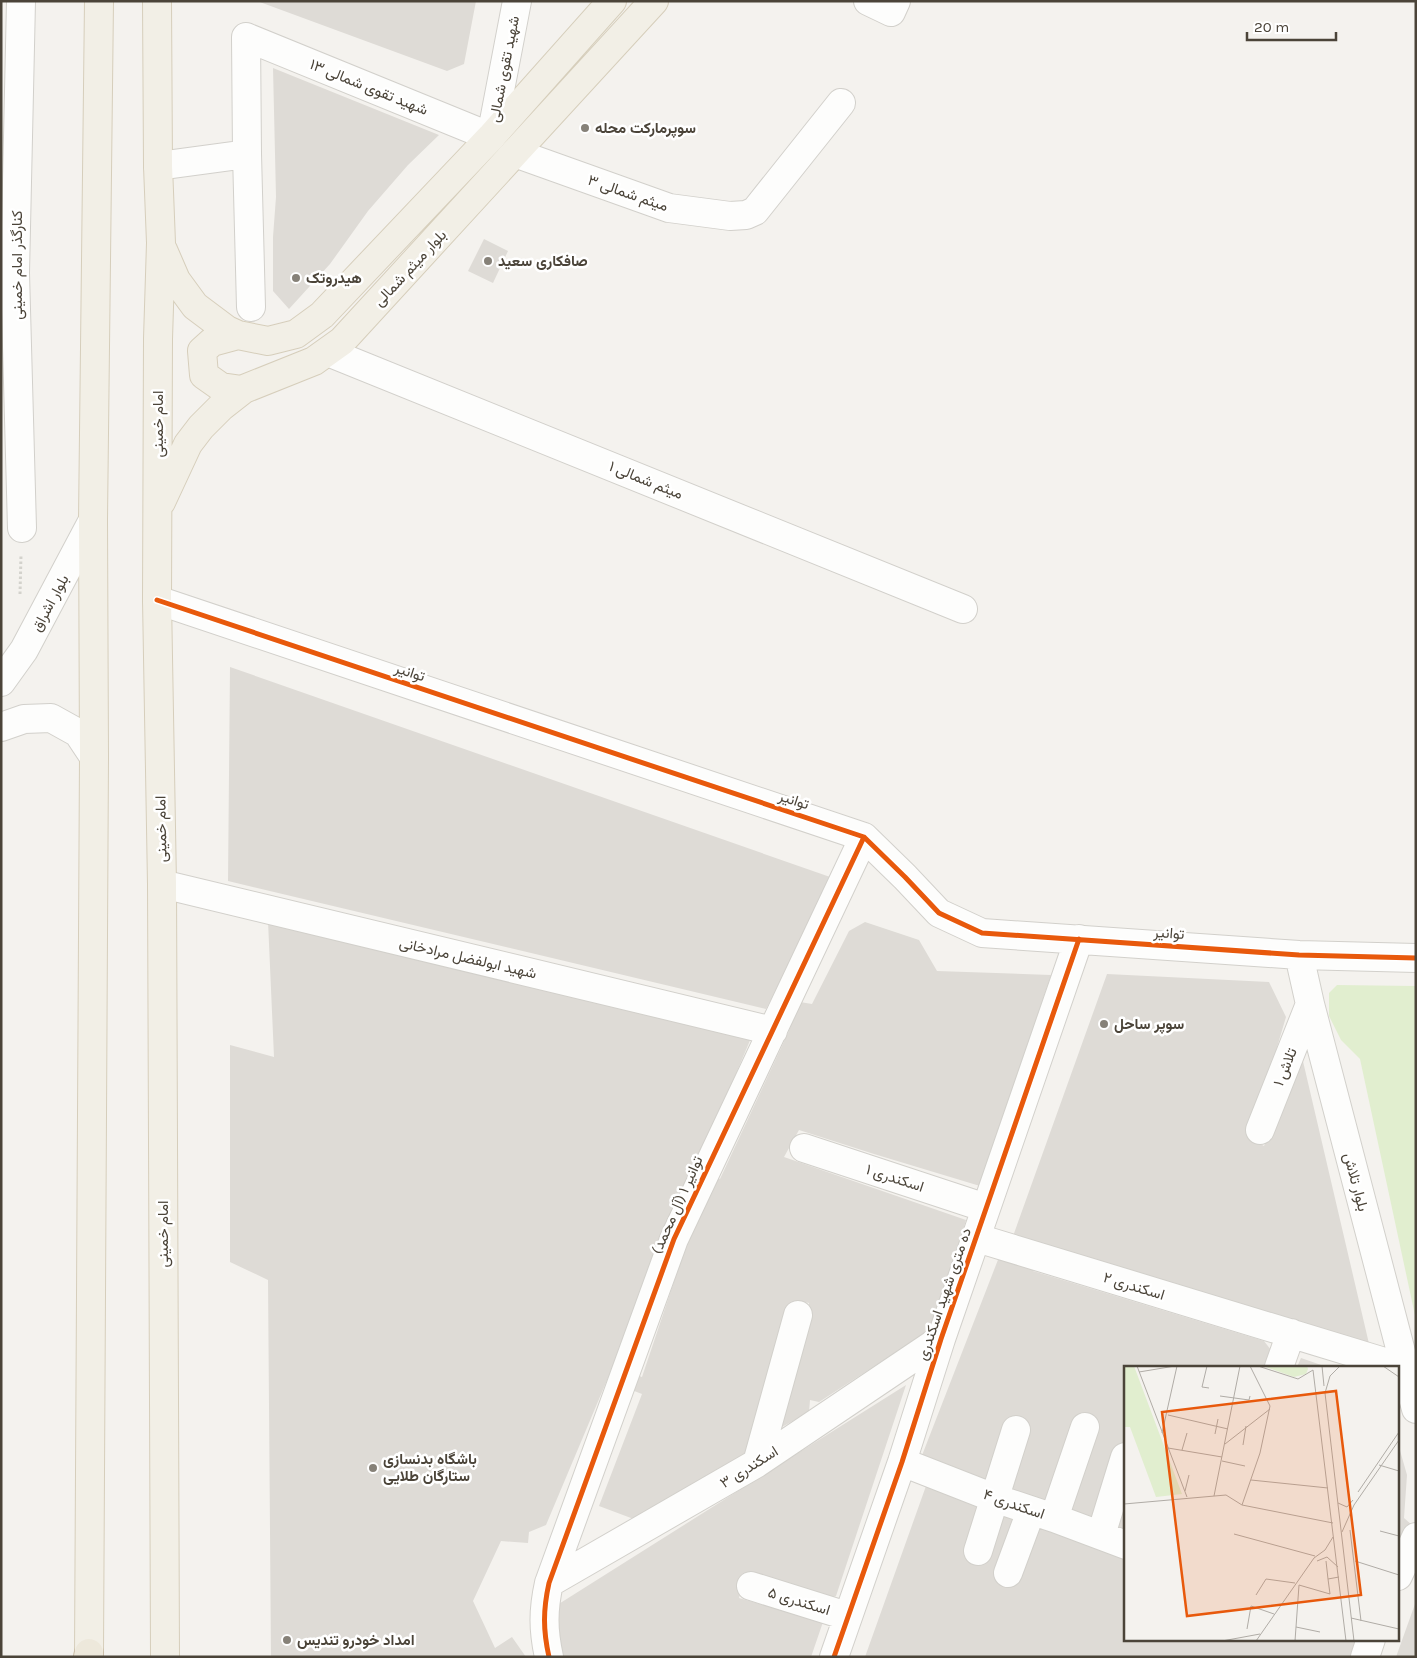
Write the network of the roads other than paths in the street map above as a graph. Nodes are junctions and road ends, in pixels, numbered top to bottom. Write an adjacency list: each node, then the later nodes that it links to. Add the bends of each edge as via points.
1 (21, 1): 13 (street, کنارگذر امام خمینی)
2 (99, 1): 19 (main road)
3 (158, 1): 11 (main road, امام خمینی)
4 (517, 1): 8 (street, شهید تقوی شمالی)
5 (612, 1): 8 (main road, بلوار میثم شمالی)
6 (654, 1): 9 (main road, بلوار میثم شمالی)
7 (841, 103): 9 (street, میثم شمالی ۳, via 756,211 746,215 669,208)
8 (491, 137): 10 (street, شهید تقوی شمالی ۱۳, via 246,37); 15 (main road, بلوار میثم شمالی, via 322,314 296,334 268,341)
9 (515, 153): 16 (main road, بلوار میثم شمالی, via 342,342)
10 (247, 154): 11 (street); 14 (street)
11 (158, 166): 12 (main road, امام خمینی)
12 (160, 243): 15 (main road, بلوار میثم شمالی, via 176,280 195,306); 18 (main road, امام خمینی)
13 (8, 270): 20 (street, کنارگذر امام خمینی)
14 (250, 307)
15 (238, 335): 17 (main road, via 212,342 202,351 204,375 221,387)
16 (328, 352): 17 (main road, بلوار میثم شمالی, via 314,361); 22 (street, میثم شمالی ۱)
17 (242, 390): 18 (main road, بلوار میثم شمالی, via 201,427 188,444)
18 (157, 510): 21 (main road, امام خمینی)
19 (93, 520): 23 (street, بلوار اشراق, via 24,650); 25 (main road)
20 (22, 528)
21 (156, 600): 26 (street, توانیر); 27 (main road, امام خمینی)
22 (963, 609)
23 (1, 682)
24 (1, 727): 25 (street, via 24,719 50,718 78,733)
25 (94, 757): 61 (main road)
26 (864, 837): 28 (street, توانیر, via 939,913 982,933); 32 (street, توانیر ۱ (آل محمد))
27 (162, 884): 32 (street, شهید ابولفضل مرادخانی); 62 (main road, امام خمینی)
28 (1079, 939): 29 (street, توانیر); 35 (street, ده متری شهید اسکندری)
29 (1299, 955): 30 (street, توانیر); 31 (street, بلوار تلاش)
30 (1416, 958)
31 (1310, 1004): 33 (street, تلاش ۱); 43 (street, بلوار تلاش)
32 (773, 1031): 57 (street, توانیر ۱ (آل محمد), via 674,1239)
33 (1260, 1130)
34 (804, 1148): 35 (street, اسکندری ۱)
35 (986, 1208): 36 (street, ده متری شهید اسکندری)
36 (977, 1238): 38 (street, اسکندری ۲); 39 (street, ده متری شهید اسکندری)
37 (798, 1315): 48 (street)
38 (1291, 1334): 40 (street); 41 (street, اسکندری ۲)
39 (941, 1339): 47 (street, ده متری شهید اسکندری); 48 (street, اسکندری ۳)
40 (1279, 1366)
41 (1397, 1366)
42 (1400, 1367): 43 (street, اسکندری ۲)
43 (1404, 1368): 44 (street, بلوار تلاش)
44 (1416, 1409)
45 (1084, 1426): 51 (street)
46 (1016, 1430): 50 (street)
47 (902, 1462): 50 (street, اسکندری ۴); 59 (street, ده متری شهید اسکندری)
48 (757, 1463): 57 (street, اسکندری ۳)
49 (1124, 1464): 53 (street)
50 (994, 1498): 51 (street, اسکندری ۴); 54 (street)
51 (1043, 1514): 53 (street, اسکندری ۴); 56 (street)
52 (1416, 1537): 55 (street)
53 (1113, 1540)
54 (978, 1551)
55 (1400, 1572)
56 (1008, 1573)
57 (549, 1583): 63 (street, توانیر ۱ (آل محمد), via 544,1605 544,1637)
58 (751, 1586): 59 (street, اسکندری ۵)
59 (847, 1616): 64 (street, ده متری شهید اسکندری)
60 (1371, 1640): 65 (street)
61 (88, 1656)
62 (165, 1657)
63 (549, 1657)
64 (834, 1657)
65 (1365, 1657)

